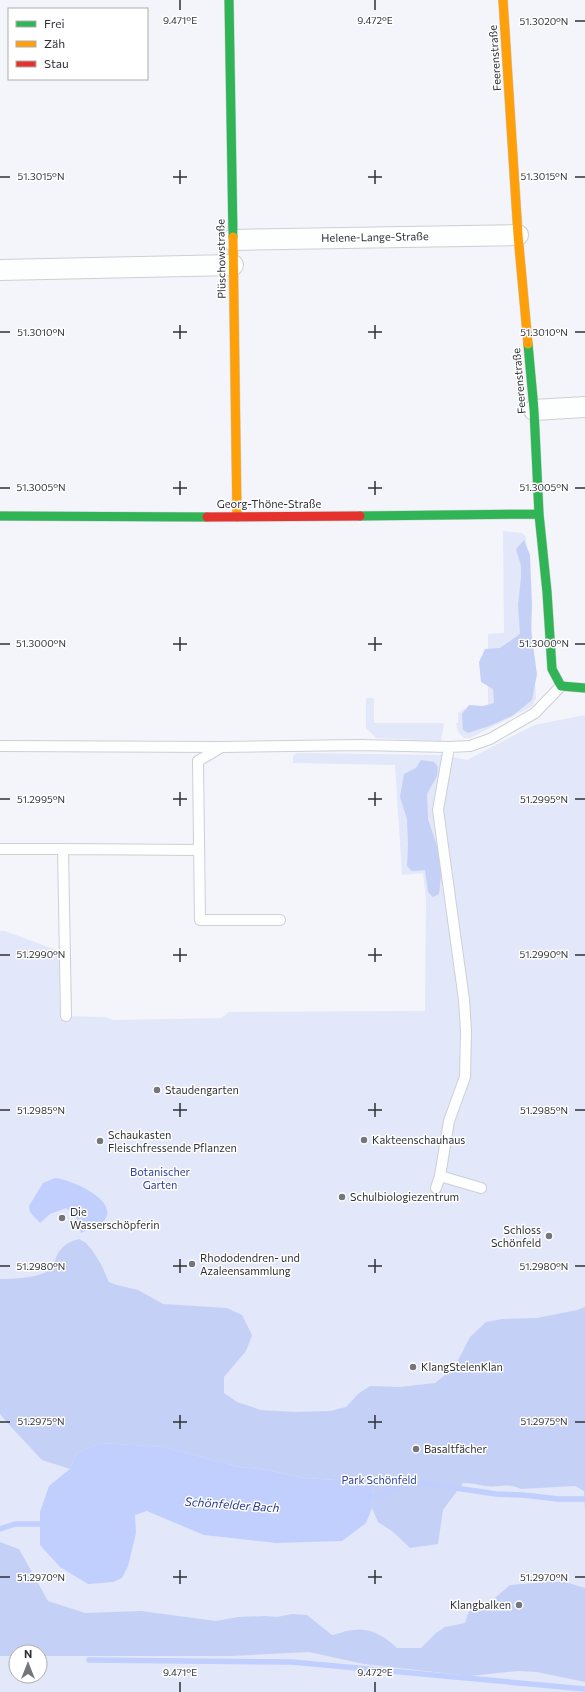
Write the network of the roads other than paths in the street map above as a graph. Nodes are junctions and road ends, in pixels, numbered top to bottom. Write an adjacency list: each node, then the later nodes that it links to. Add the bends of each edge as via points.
1 (230, 0): 4 (street, Plüschowstraße)
2 (503, 0): 3 (street, Feerenstraße)
3 (518, 235): 4 (street, Helene-Lange-Straße); 8 (street, Feerenstraße)
4 (232, 240): 5 (street, Plüschowstraße)
5 (233, 264): 6 (street); 11 (street, Plüschowstraße)
6 (0, 270)
7 (585, 407): 8 (street)
8 (534, 410): 9 (street, Feerenstraße)
9 (539, 514): 11 (street, Georg-Thöne-Straße); 12 (street, Feerenstraße, via 552,669)
10 (0, 516): 11 (street, Georg-Thöne-Straße)
11 (237, 517)
12 (561, 686): 13 (street); 16 (lane, via 535,713 490,739 470,746)
13 (585, 688)
14 (0, 746): 15 (lane)
15 (222, 747): 16 (lane); 19 (lane, via 198,761)
16 (449, 747): 22 (lane, via 438,810 464,1000 465,1077 449,1121)
17 (0, 849): 18 (lane)
18 (63, 849): 19 (lane); 21 (lane)
19 (198, 850): 20 (lane, via 200,920)
20 (280, 920)
21 (66, 1016)
22 (440, 1176): 23 (lane); 24 (lane)
23 (436, 1188)
24 (481, 1188)

